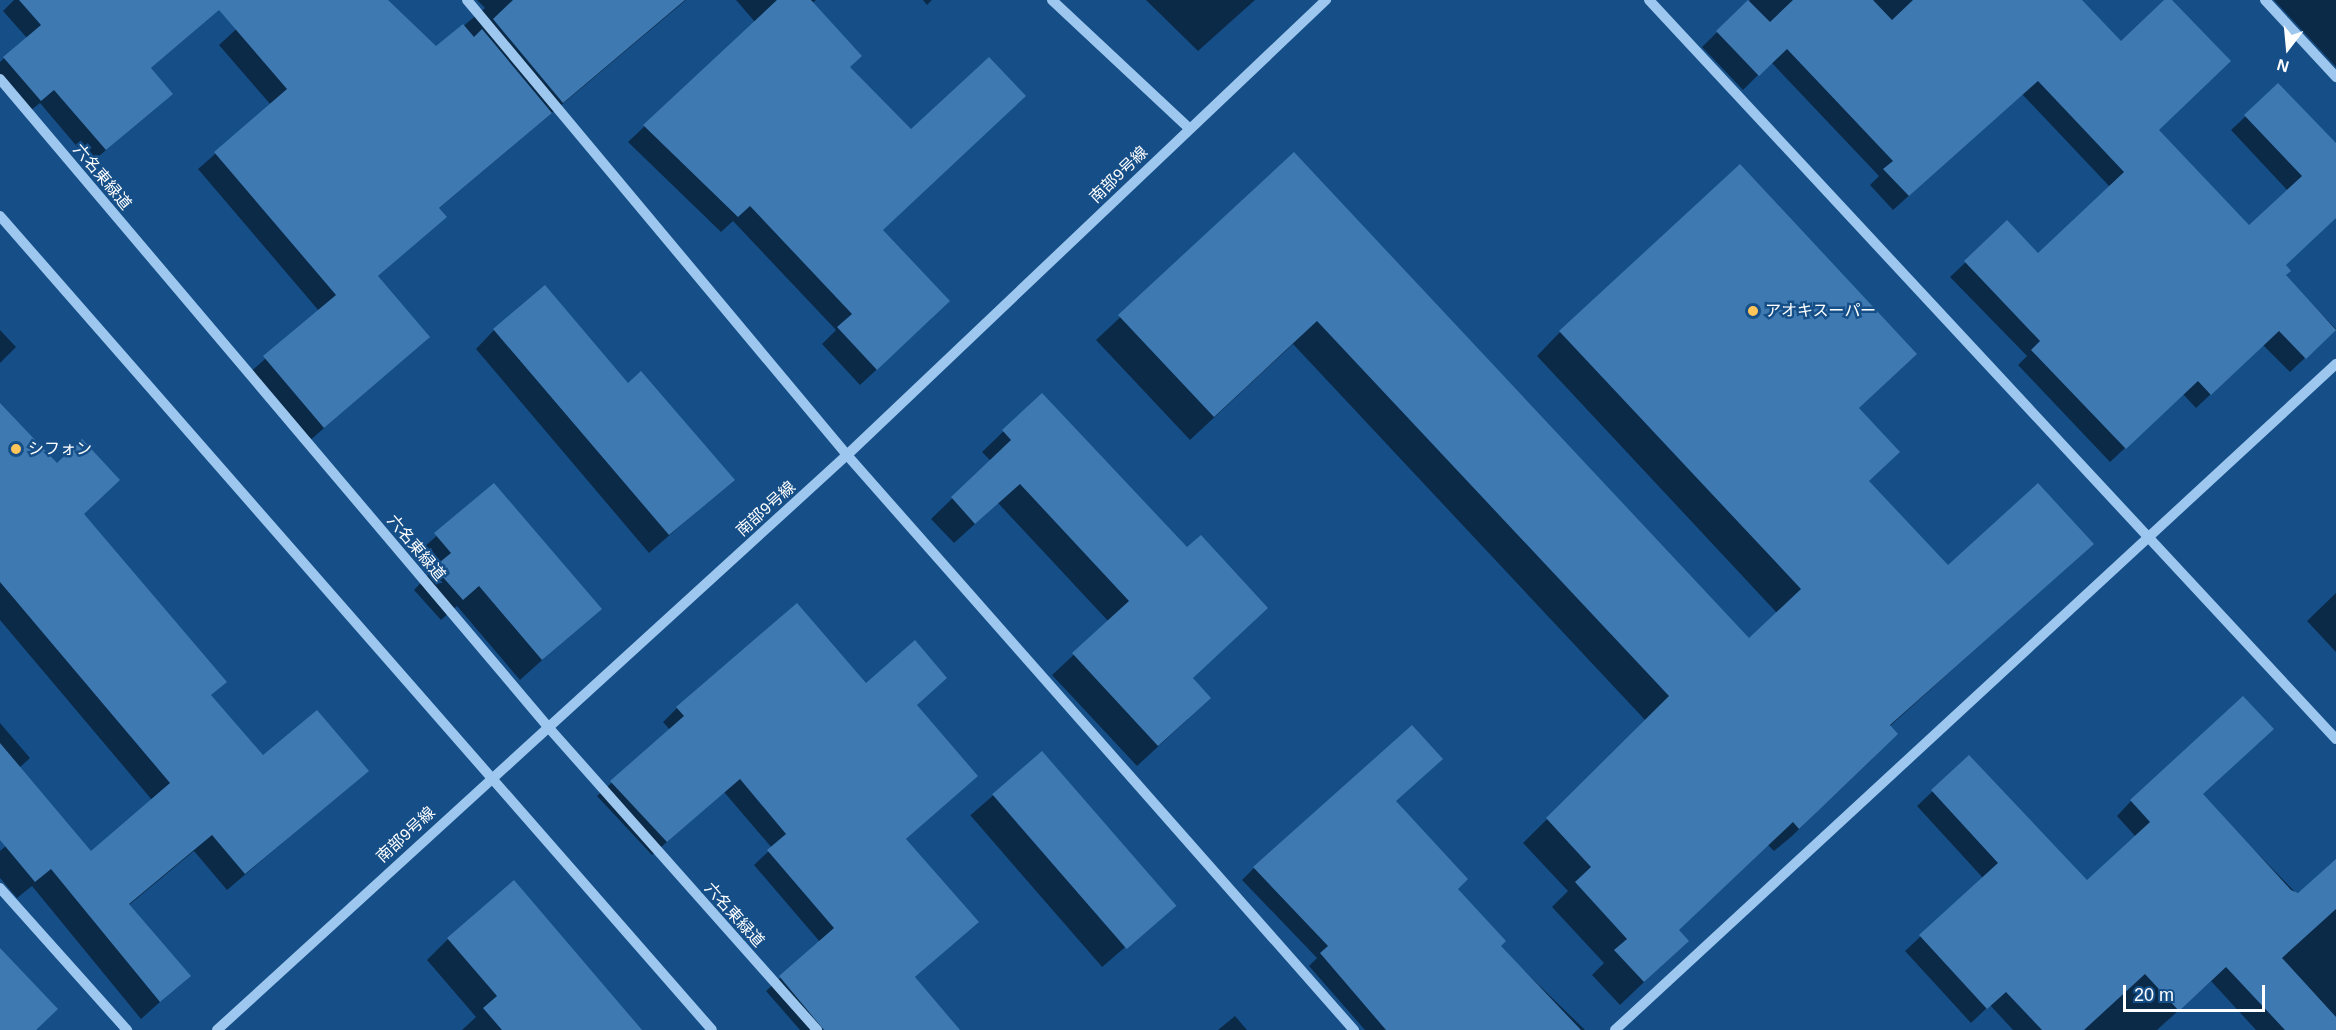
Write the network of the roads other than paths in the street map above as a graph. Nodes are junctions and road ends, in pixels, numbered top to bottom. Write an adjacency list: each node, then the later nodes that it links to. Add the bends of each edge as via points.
1 (467, 0): 11 (street)
2 (1052, 0): 8 (street)
3 (1326, 0): 8 (street, 南部9号線)
4 (1649, 0): 12 (street)
5 (2265, 0): 6 (street)
6 (2336, 77)
7 (0, 78): 13 (street, 六名東緑道)
8 (1189, 128): 11 (street, 南部9号線)
9 (0, 216): 15 (street)
10 (2336, 364): 12 (street)
11 (847, 455): 13 (street, 南部9号線); 21 (street)
12 (2148, 542): 14 (street); 22 (street)
13 (549, 728): 15 (street, 南部9号線); 20 (street, 六名東緑道)
14 (2336, 739)
15 (493, 776): 18 (street, 南部9号線); 19 (street)
16 (0, 888): 17 (street)
17 (127, 1030)
18 (218, 1030)
19 (712, 1030)
20 (817, 1030)
21 (1354, 1030)
22 (1615, 1030)

